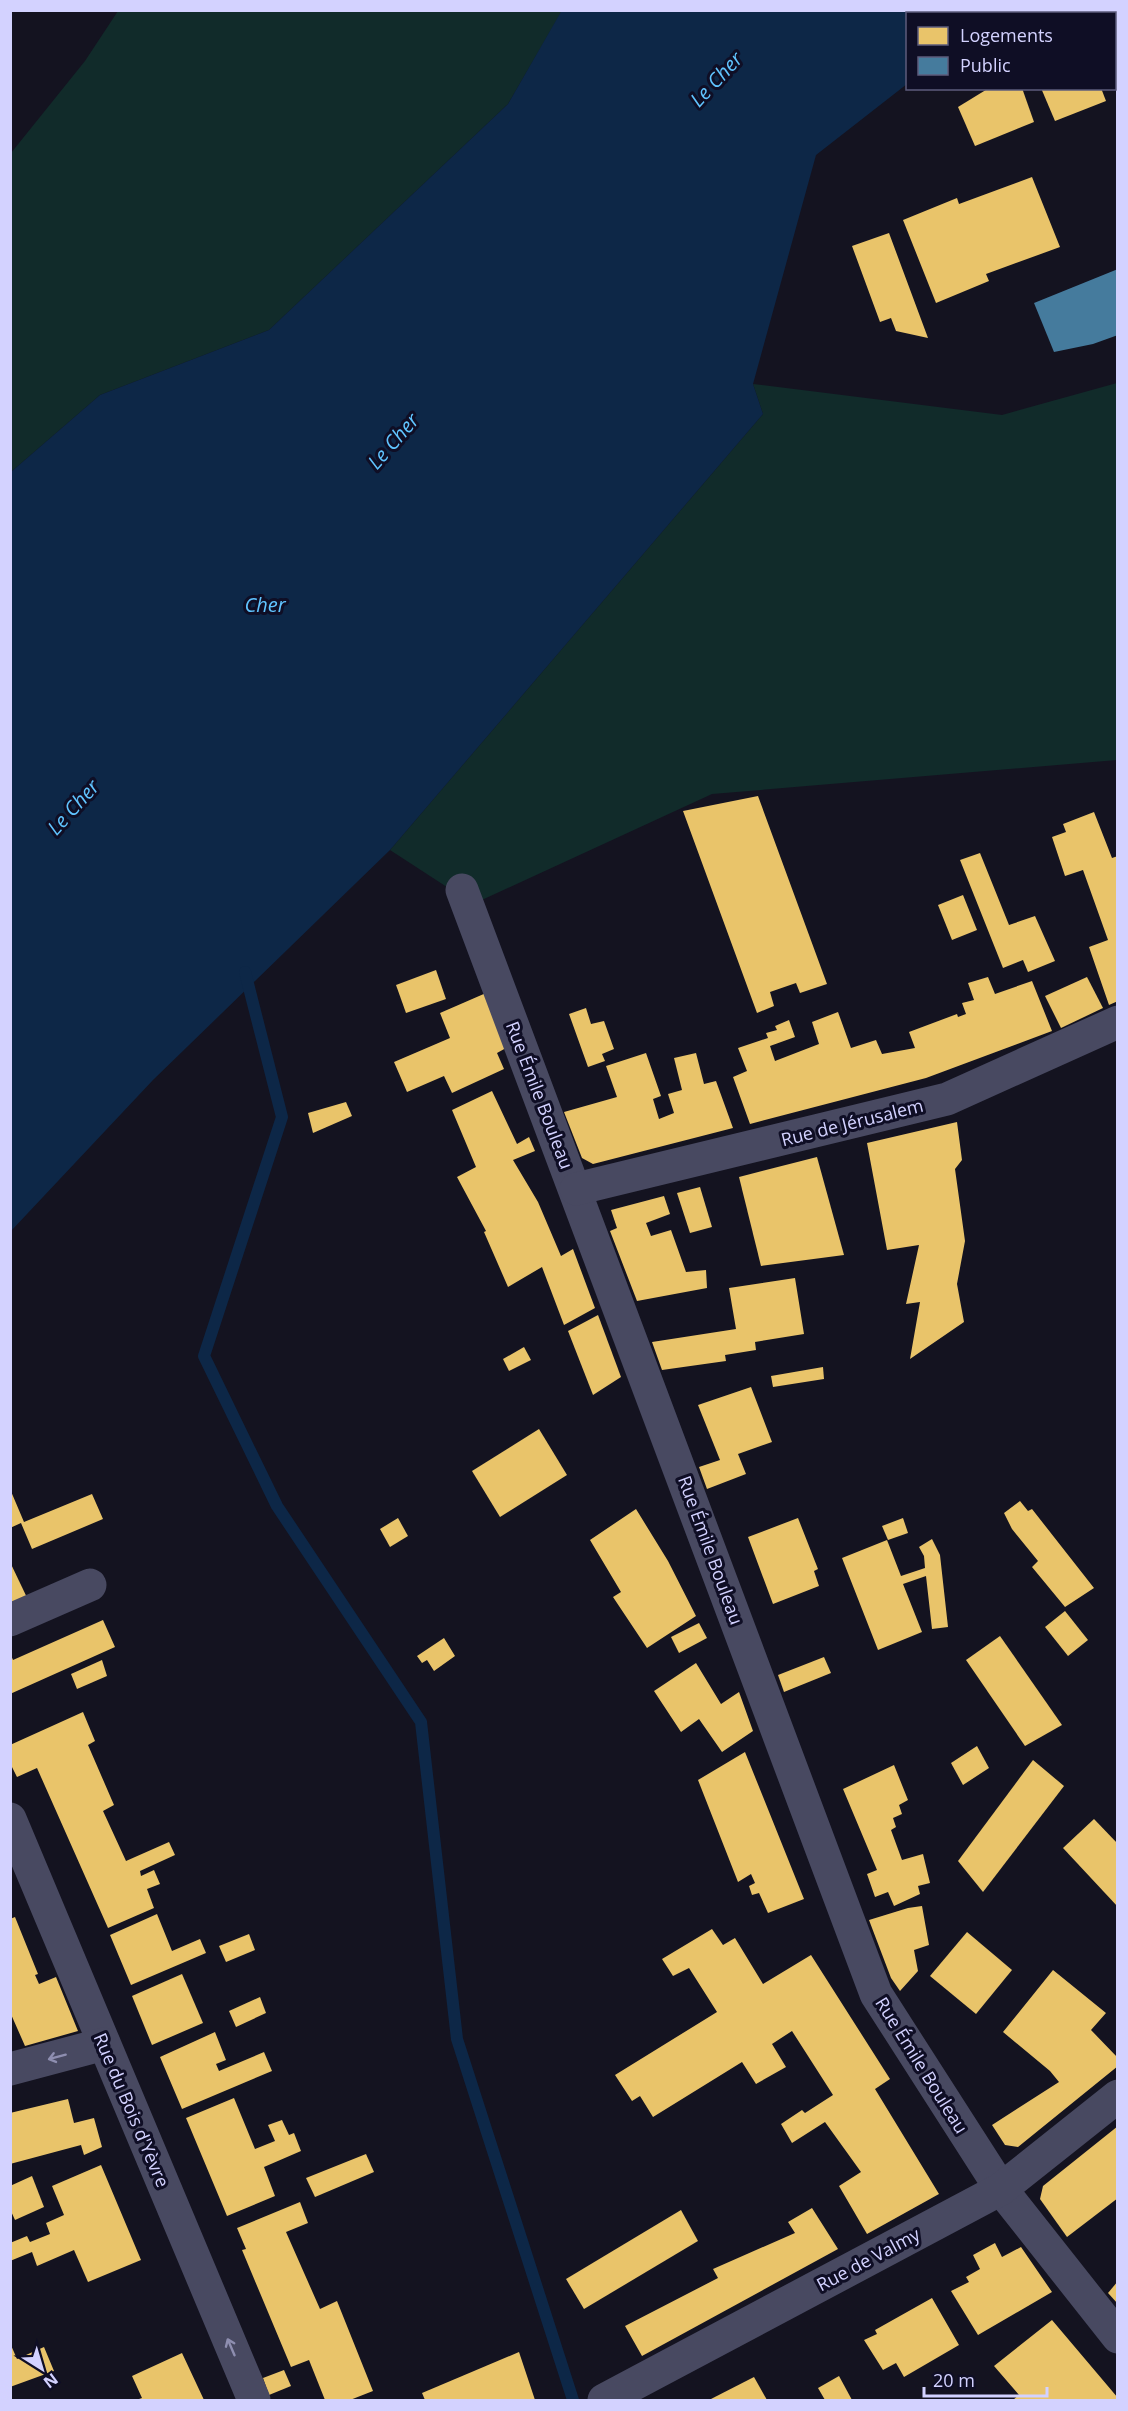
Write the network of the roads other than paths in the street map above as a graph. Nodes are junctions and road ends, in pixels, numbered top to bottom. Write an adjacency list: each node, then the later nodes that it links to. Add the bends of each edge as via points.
1 (462, 890): 3 (street, Rue Émile Bouleau)
2 (1118, 1022): 3 (street, Rue de Jérusalem, via 947,1099)
3 (576, 1189): 10 (street, Rue Émile Bouleau, via 876,1994)
4 (90, 1585): 5 (street)
5 (10, 1620)
6 (10, 1819): 7 (street, Rue du Bois d'Yèvre)
7 (104, 2044): 8 (street, one-way to 8); 12 (street, Rue du Bois d'Yèvre, one-way to 7)
8 (10, 2069)
9 (1118, 2096): 10 (street, Rue de Valmy)
10 (1001, 2189): 11 (street, Rue Émile Bouleau); 13 (street, Rue de Valmy)
11 (1118, 2337)
12 (254, 2400)
13 (604, 2400)

